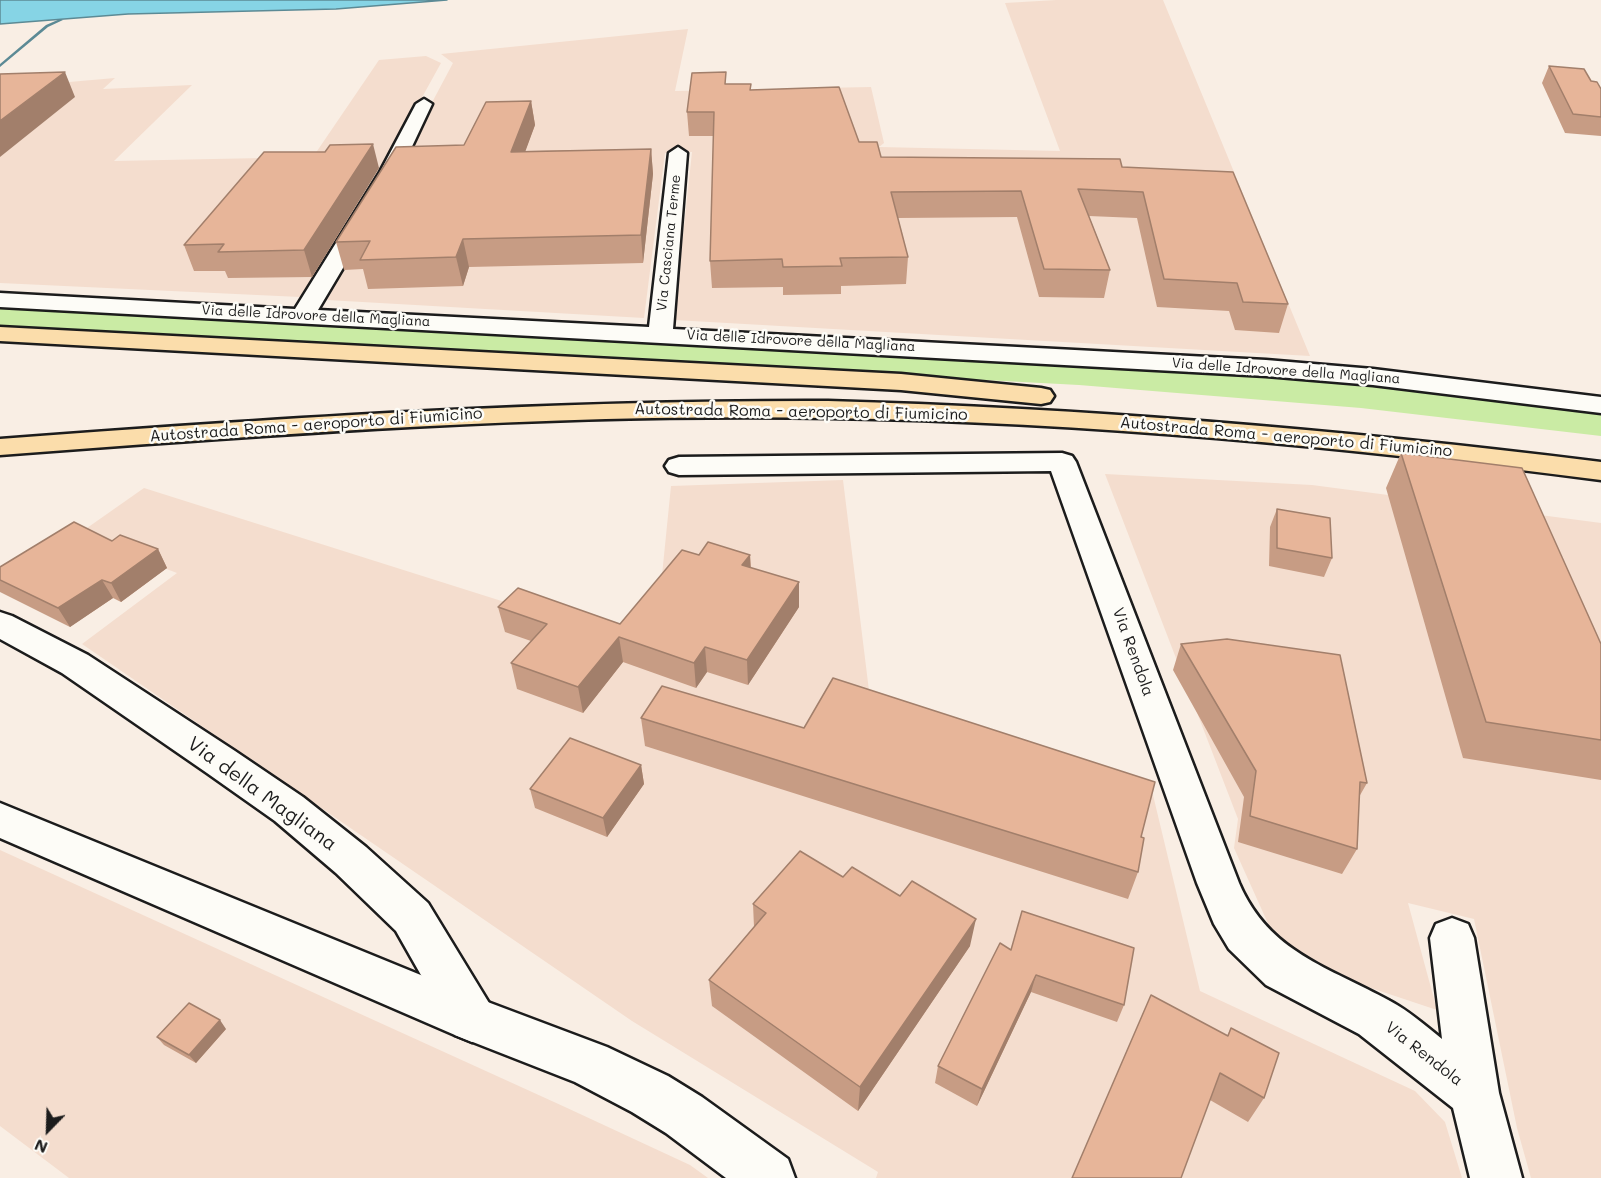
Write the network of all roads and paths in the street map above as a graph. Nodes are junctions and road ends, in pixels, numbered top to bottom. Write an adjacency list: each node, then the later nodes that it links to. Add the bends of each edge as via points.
1 (424, 104): 4 (street, via 390,172)
2 (678, 153): 6 (street, Via Casciana Terme)
3 (0, 300): 4 (street, Via delle Idrovore della Magliana)
4 (303, 315): 6 (street, Via delle Idrovore della Magliana)
5 (0, 334): 7 (highway, via 901,382)
6 (660, 334): 8 (street, Via delle Idrovore della Magliana, via 1276,369)
7 (1043, 396): 9 (highway, Autostrada Roma - aeroporto di Fiumicino, via 816,389 540,392 288,404); 11 (highway, Autostrada Roma - aeroporto di Fiumicino, via 1339,418)
8 (1601, 405)
9 (0, 426)
10 (0, 447): 13 (highway, Autostrada Roma - aeroporto di Fiumicino, via 434,416 803,409 1126,421 1400,446)
11 (1601, 450)
12 (679, 466): 18 (street, Via Rendola, via 1062,462 1218,883 1245,935 1282,970 1376,1018)
13 (1601, 471)
14 (0, 624): 17 (street, Via della Magliana, via 75,664 289,808 412,916)
15 (0, 820): 17 (street)
16 (1452, 938): 18 (street)
17 (472, 1018): 19 (street, via 590,1064 650,1094)
18 (1474, 1093): 20 (street)
19 (769, 1178)
20 (1496, 1178)

